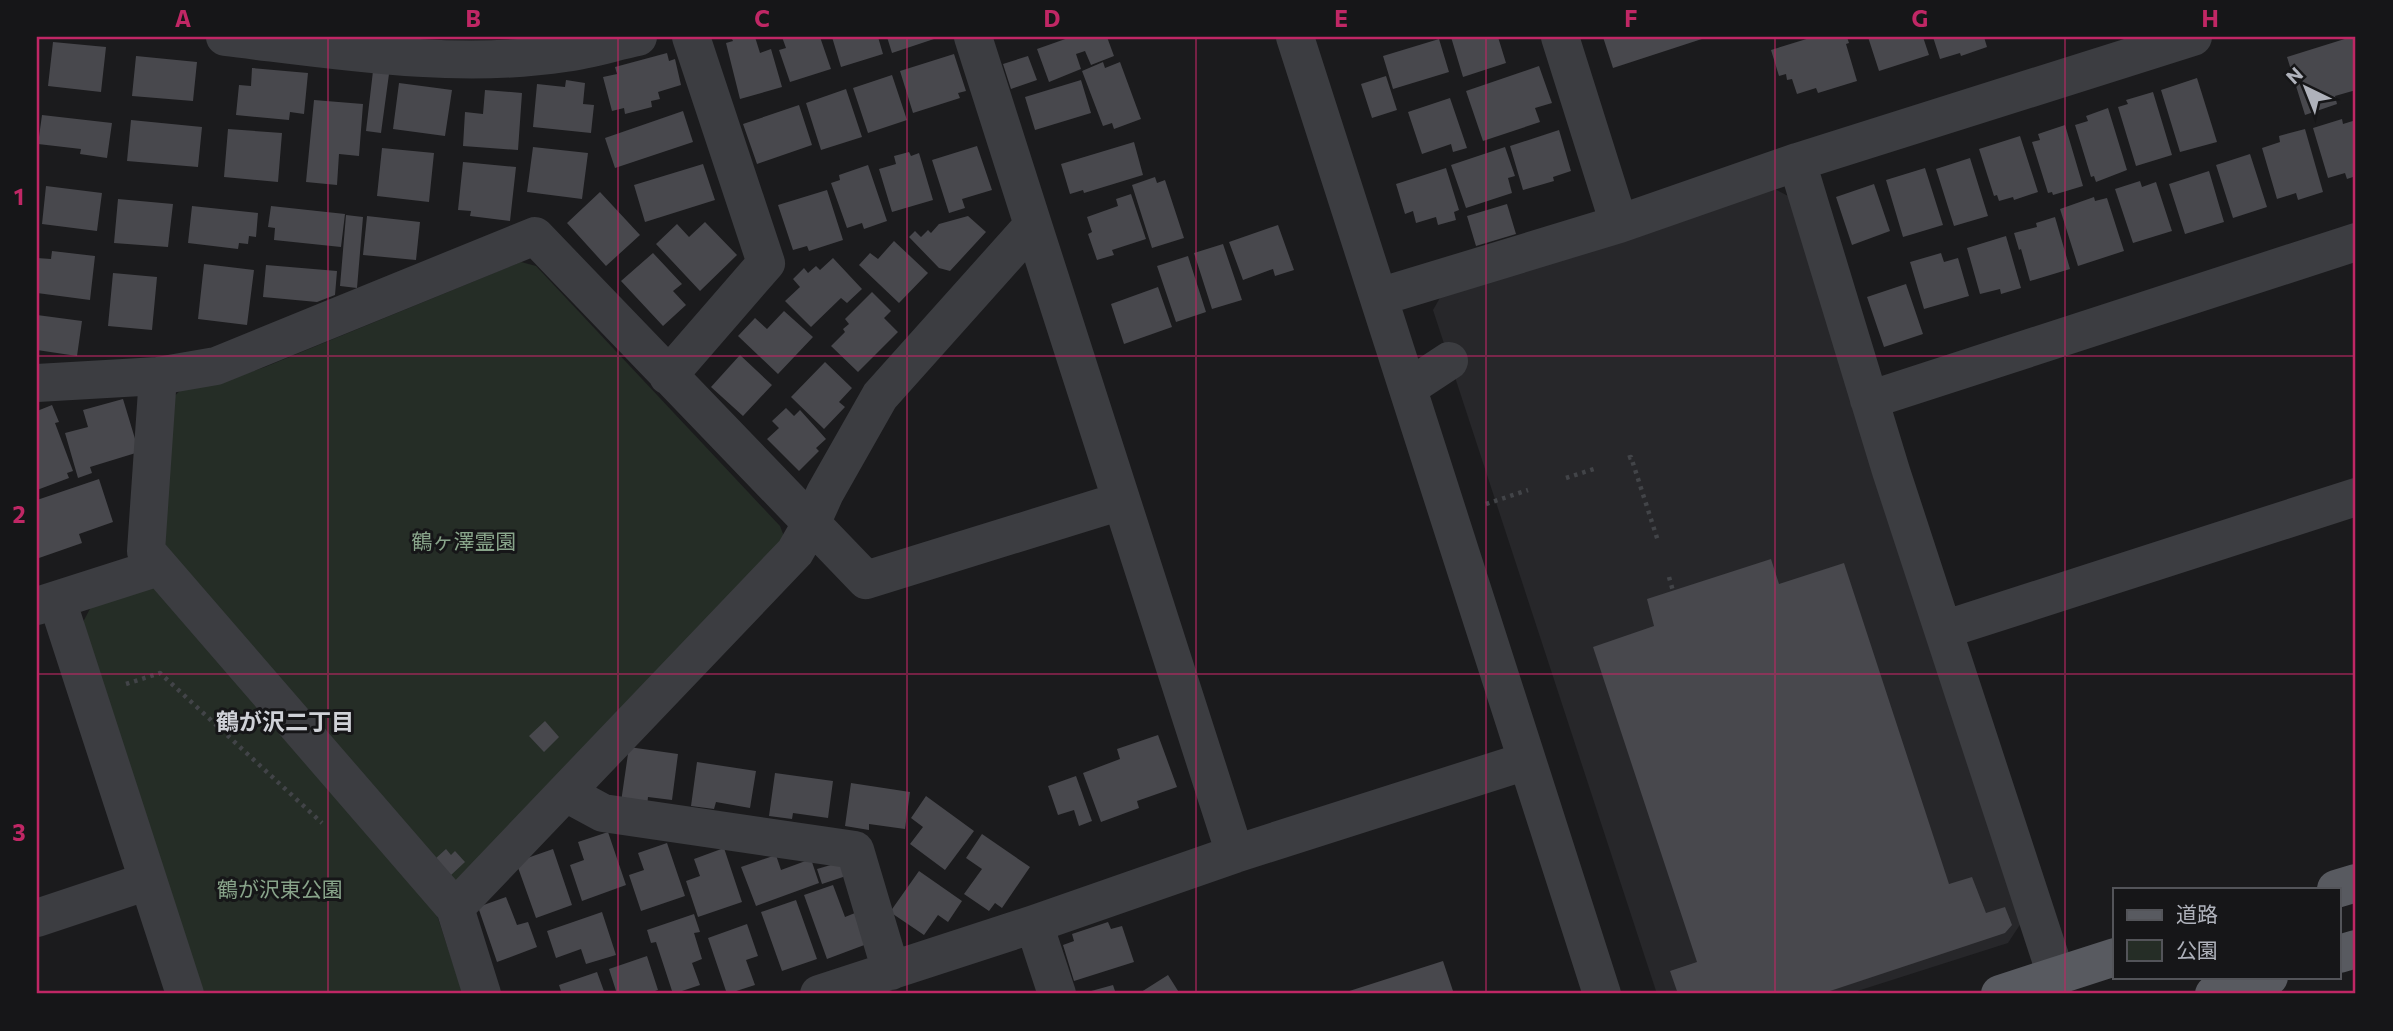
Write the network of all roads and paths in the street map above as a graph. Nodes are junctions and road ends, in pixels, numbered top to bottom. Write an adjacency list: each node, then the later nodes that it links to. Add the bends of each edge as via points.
1 (225, 37): 2 (street, via 415,58 565,53)
2 (638, 37)
3 (691, 37): 15 (street, via 766,263)
4 (973, 37): 10 (street)
5 (1295, 37): 12 (street)
6 (1560, 37): 9 (street)
7 (2193, 37): 8 (street)
8 (1797, 162): 9 (street); 18 (street)
9 (1619, 224): 12 (street)
10 (1033, 225): 24 (street); 26 (street, via 880,396)
11 (2356, 242): 18 (street)
12 (1379, 297): 17 (street)
13 (1452, 368): 17 (street)
14 (158, 376): 15 (street, via 216,366 535,236); 16 (street); 28 (street, via 146,551)
15 (668, 376): 26 (street)
16 (37, 383)
17 (1408, 388): 34 (street)
18 (1869, 400): 32 (street, via 1884,473)
19 (1628, 458): 27 (path)
20 (1597, 468): 21 (path)
21 (1566, 478)
22 (1528, 490): 25 (path)
23 (2356, 496): 32 (street)
24 (1121, 501): 26 (street, via 866,580); 37 (street)
25 (1486, 504)
26 (811, 524): 35 (street, via 796,552)
27 (1658, 541)
28 (159, 567): 31 (street); 39 (street)
29 (1669, 577): 30 (path)
30 (1673, 591)
31 (47, 603): 38 (street)
32 (1943, 630): 44 (street)
33 (116, 688): 36 (path, via 160,673)
34 (1526, 761): 37 (street); 50 (street)
35 (566, 793): 39 (street); 43 (street, via 603,813 855,850)
36 (322, 823)
37 (1235, 854): 41 (street)
38 (148, 881): 40 (street); 46 (street)
39 (455, 908): 47 (street)
40 (37, 918)
41 (1034, 925): 43 (street); 49 (street)
42 (2113, 958): 44 (main road)
43 (891, 971): 48 (street)
44 (2056, 975): 51 (main road)
45 (2266, 978): 52 (main road)
46 (185, 994)
47 (482, 994)
48 (819, 994)
49 (1057, 994)
50 (1602, 994)
51 (2000, 994)
52 (2214, 994)

